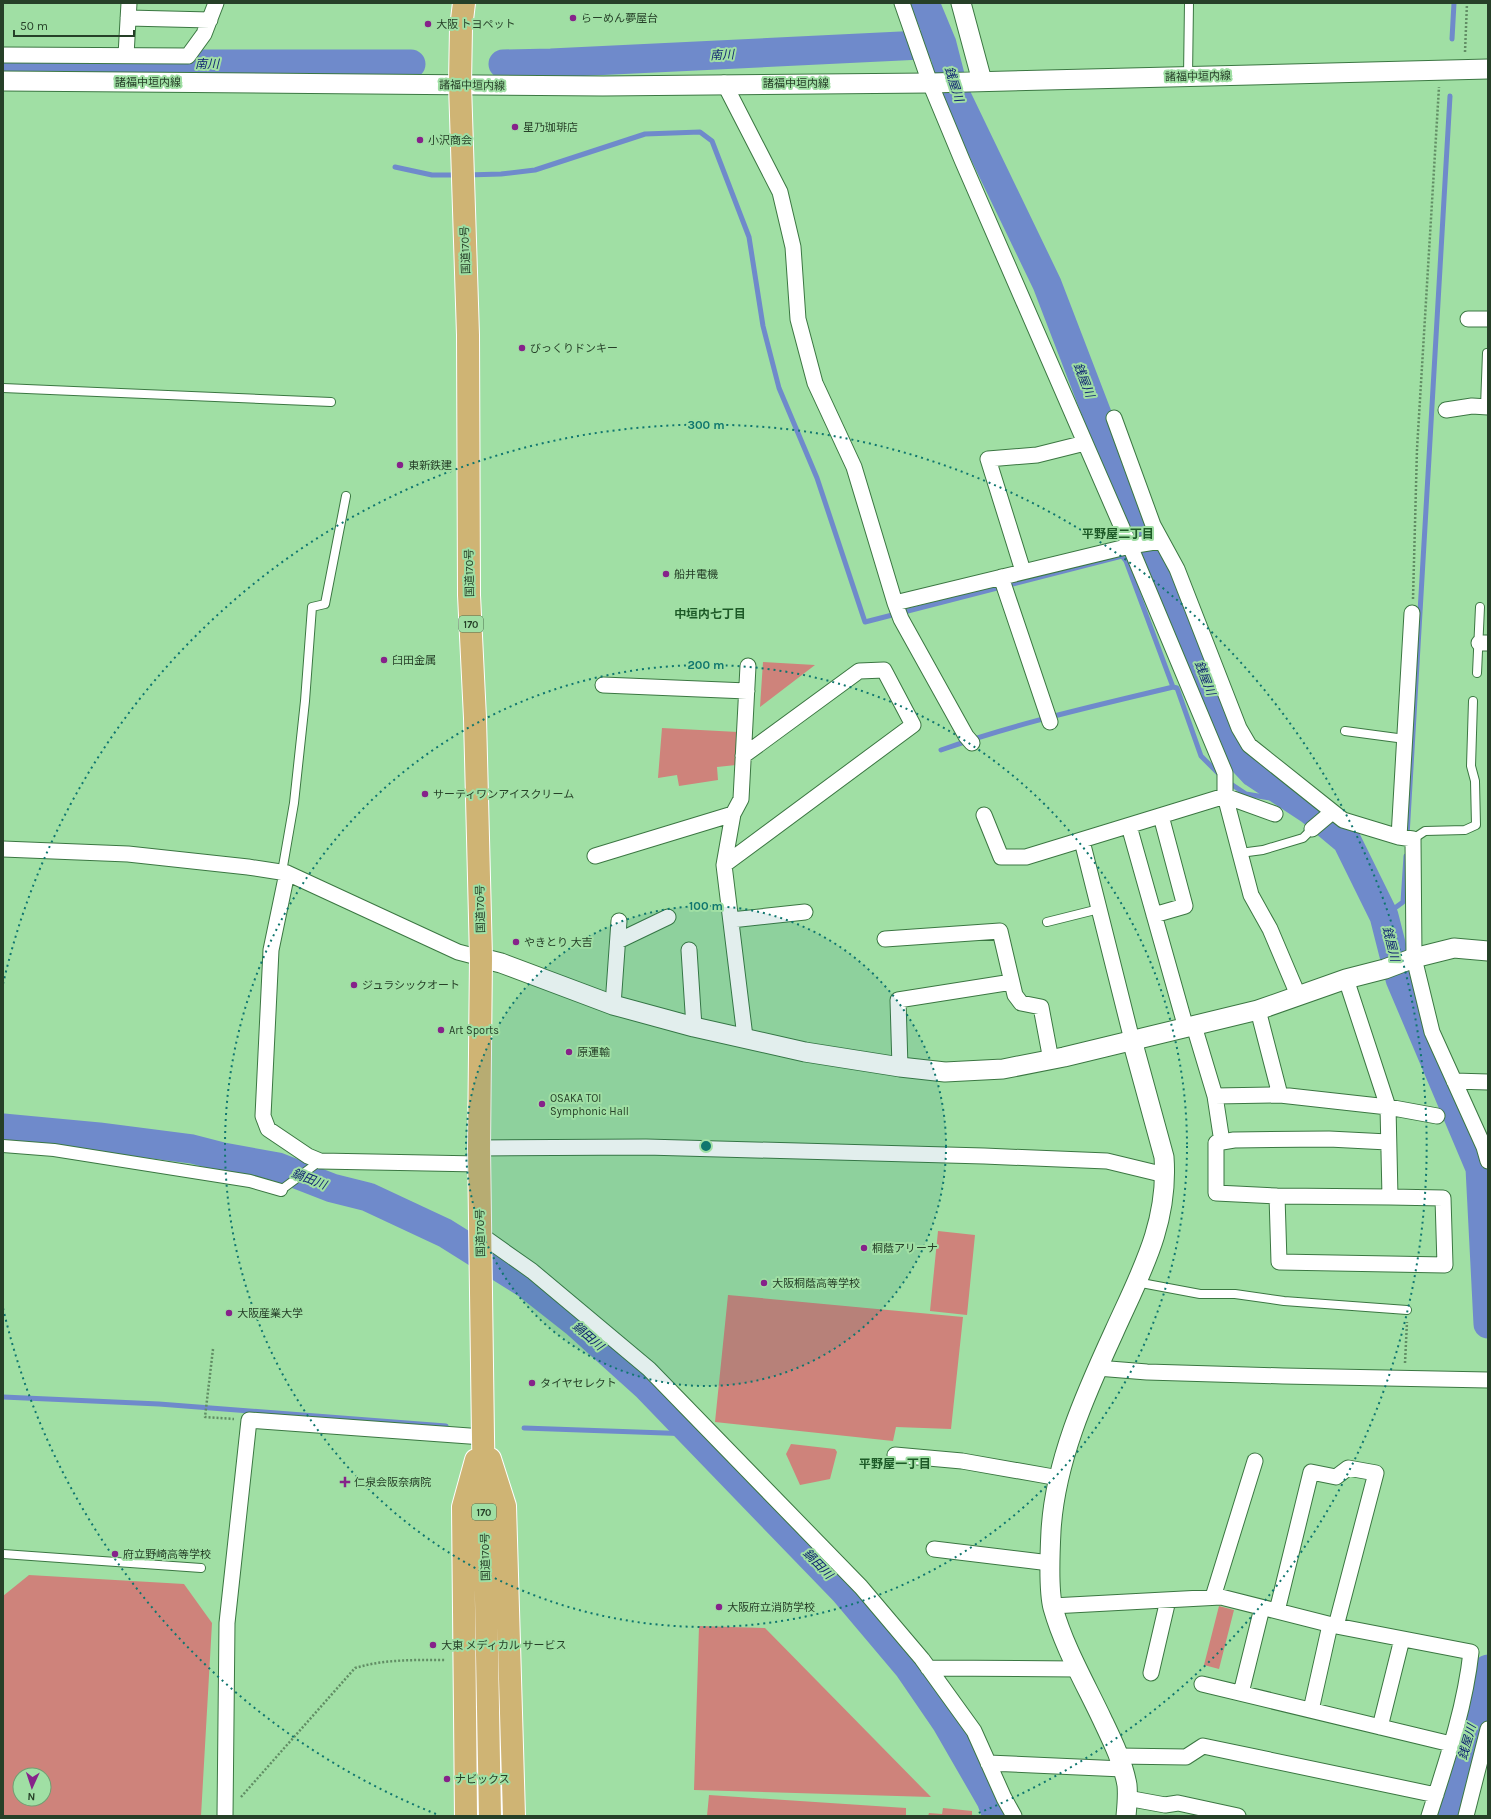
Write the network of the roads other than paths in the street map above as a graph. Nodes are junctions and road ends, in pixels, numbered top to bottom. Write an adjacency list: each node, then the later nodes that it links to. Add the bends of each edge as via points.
1 (129, 3): 7 (street)
2 (216, 3): 8 (street)
3 (464, 3): 16 (highway, 国道170号 / 170)
4 (902, 3): 15 (street)
5 (961, 3): 14 (street)
6 (1189, 3): 12 (lane)
7 (128, 18): 8 (street); 10 (street)
8 (210, 20): 10 (street, via 204,34 188,56)
9 (3, 55): 10 (street)
10 (126, 55)
11 (1488, 69): 12 (street, 諸福中垣内線, via 1454,67)
12 (1188, 76): 14 (street, 諸福中垣内線)
13 (3, 80): 16 (street, 諸福中垣内線)
14 (982, 81): 15 (street, 諸福中垣内線)
15 (943, 82): 17 (street, 諸福中垣内線); 26 (street, via 965,167)
16 (460, 84): 17 (street, 諸福中垣内線); 72 (highway, 国道170号 / 170, via 468,335 469,595)
17 (724, 84): 33 (street, via 780,192 793,247 798,319 815,383 854,467)
18 (1468, 319): 19 (street)
19 (1488, 319)
20 (1487, 353): 23 (lane)
21 (3, 388): 22 (lane)
22 (331, 402)
23 (1487, 407): 24 (street, via 1472,406)
24 (1446, 410)
25 (1114, 418): 28 (street)
26 (1085, 442): 29 (street); 30 (street, via 1037,455 988,459)
27 (346, 496): 60 (lane, via 325,604 312,607 305,701)
28 (1161, 541): 29 (street); 47 (street, via 1177,569 1239,728 1249,745)
29 (1130, 546): 30 (street); 46 (street)
30 (1023, 571): 31 (street)
31 (1003, 583): 33 (street); 41 (street)
32 (1480, 607): 35 (lane)
33 (898, 610): 44 (street)
34 (1412, 614): 43 (street)
35 (1483, 643): 37 (lane)
36 (748, 666): 39 (street)
37 (1478, 673)
38 (603, 685): 39 (street)
39 (746, 692): 45 (street)
40 (1473, 701): 54 (lane, via 1471,766 1475,781 1476,825 1465,830 1425,831)
41 (1048, 718)
42 (1345, 731): 43 (lane)
43 (1405, 739): 54 (street)
44 (969, 740)
45 (743, 756): 48 (street, via 741,799); 59 (street, via 859,671 884,670 913,725)
46 (1225, 785): 49 (street); 51 (street); 57 (street)
47 (1331, 813): 53 (street); 54 (street, via 1343,820)
48 (733, 814): 58 (street); 59 (street)
49 (1275, 814)
50 (984, 815): 55 (street, via 1001,857 1026,857)
51 (1161, 816): 52 (street); 63 (street, via 1185,906)
52 (1130, 826): 55 (street); 63 (street)
53 (1312, 829): 57 (lane, via 1303,838 1263,850)
54 (1405, 838): 73 (street)
55 (1082, 841): 61 (street)
56 (3, 849): 60 (street, via 128,854)
57 (1240, 853): 76 (street, via 1251,896 1270,929)
58 (595, 856)
59 (724, 865): 66 (street)
60 (284, 873): 72 (street, via 458,952); 96 (street, via 271,950 263,1116 268,1128)
61 (1099, 909): 67 (lane); 82 (street)
62 (805, 912): 66 (street)
63 (1154, 915): 80 (street)
64 (668, 917): 69 (street)
65 (619, 920): 69 (street)
66 (731, 920): 81 (street)
67 (1047, 922)
68 (885, 939): 75 (street, via 1000,931)
69 (618, 941): 77 (street)
70 (689, 950): 79 (street)
71 (1488, 951): 73 (street, via 1454,948)
72 (481, 958): 77 (street); 94 (highway, 国道170号 / 170)
73 (1414, 958): 74 (street); 85 (street, via 1432,1032)
74 (1346, 980): 76 (street); 89 (street)
75 (1012, 982): 83 (street, via 1015,995 1021,1003 1041,1007); 84 (street, via 898,1000)
76 (1298, 995): 78 (street)
77 (613, 1005): 79 (street)
78 (1258, 1010): 80 (street); 87 (street)
79 (694, 1027): 81 (street)
80 (1190, 1027): 82 (street); 88 (street)
81 (745, 1037): 84 (street, via 805,1052)
82 (1132, 1040): 83 (street); 97 (street, via 1164,1157)
83 (1051, 1060): 84 (street, via 1003,1069 945,1072)
84 (900, 1067)
85 (1454, 1081): 86 (street); 95 (street)
86 (1488, 1082)
87 (1280, 1094): 88 (street); 89 (street)
88 (1215, 1096): 91 (street)
89 (1388, 1107): 90 (street); 92 (street)
90 (1437, 1116)
91 (1222, 1142): 92 (street, via 1329,1139); 99 (street, via 1216,1143 1216,1193)
92 (1388, 1142): 100 (street)
93 (3, 1146): 98 (street, via 54,1150)
94 (479, 1156): 96 (street); 97 (street, via 646,1147 1107,1161); 101 (highway, 国道170号 / 170)
95 (1488, 1161)
96 (316, 1164): 98 (lane)
97 (1165, 1175): 102 (street, via 1160,1221)
98 (284, 1188)
99 (1277, 1196): 100 (street); 100 (street, via 1279,1262 1445,1265 1443,1198)
100 (1390, 1197)
101 (481, 1240): 106 (highway, 国道170号 / 170); 121 (street, via 532,1270 649,1369 861,1587)
102 (1136, 1282): 103 (lane, via 1200,1294 1235,1294 1284,1301); 104 (street)
103 (1407, 1310)
104 (1097, 1368): 105 (street, via 1155,1372); 109 (street, via 1069,1442)
105 (1481, 1380)
106 (483, 1437): 134 (street, via 249,1420 227,1623); 135 (highway, 170, via 463,1507); 136 (highway, 国道170号 / 170); 137 (highway, 170, via 505,1506)
107 (896, 1455): 109 (street, via 962,1461)
108 (1255, 1461): 114 (street)
109 (1059, 1478): 112 (street, via 1054,1501)
110 (934, 1549): 112 (street)
111 (3, 1554): 113 (lane)
112 (1050, 1563): 116 (street)
113 (201, 1568)
114 (1213, 1598): 115 (street); 117 (street, via 1221,1597)
115 (1168, 1600): 116 (street); 123 (street)
116 (1052, 1606): 122 (street)
117 (1262, 1608): 118 (street); 125 (street)
118 (1277, 1611): 119 (street); 119 (street, via 1312,1472 1336,1477 1348,1468 1376,1473)
119 (1333, 1625): 120 (street); 126 (street)
120 (1402, 1639): 127 (street); 129 (street, via 1471,1652)
121 (928, 1668): 122 (street); 130 (street, via 974,1731)
122 (1078, 1669): 131 (street)
123 (1152, 1673)
124 (1202, 1684): 125 (street)
125 (1242, 1694): 126 (street)
126 (1311, 1710): 127 (street)
127 (1380, 1727): 129 (street)
128 (1488, 1729): 141 (street)
129 (1451, 1744): 132 (street)
130 (988, 1763): 131 (street); 138 (street)
131 (1121, 1763): 132 (street, via 1186,1757 1203,1746); 133 (street, via 1127,1786)
132 (1436, 1795): 140 (street)
133 (1127, 1807): 139 (street, via 1178,1803)
134 (225, 1816)
135 (466, 1816)
136 (490, 1816)
137 (514, 1816)
138 (1014, 1816)
139 (1238, 1816)
140 (1429, 1816)
141 (1466, 1816)

